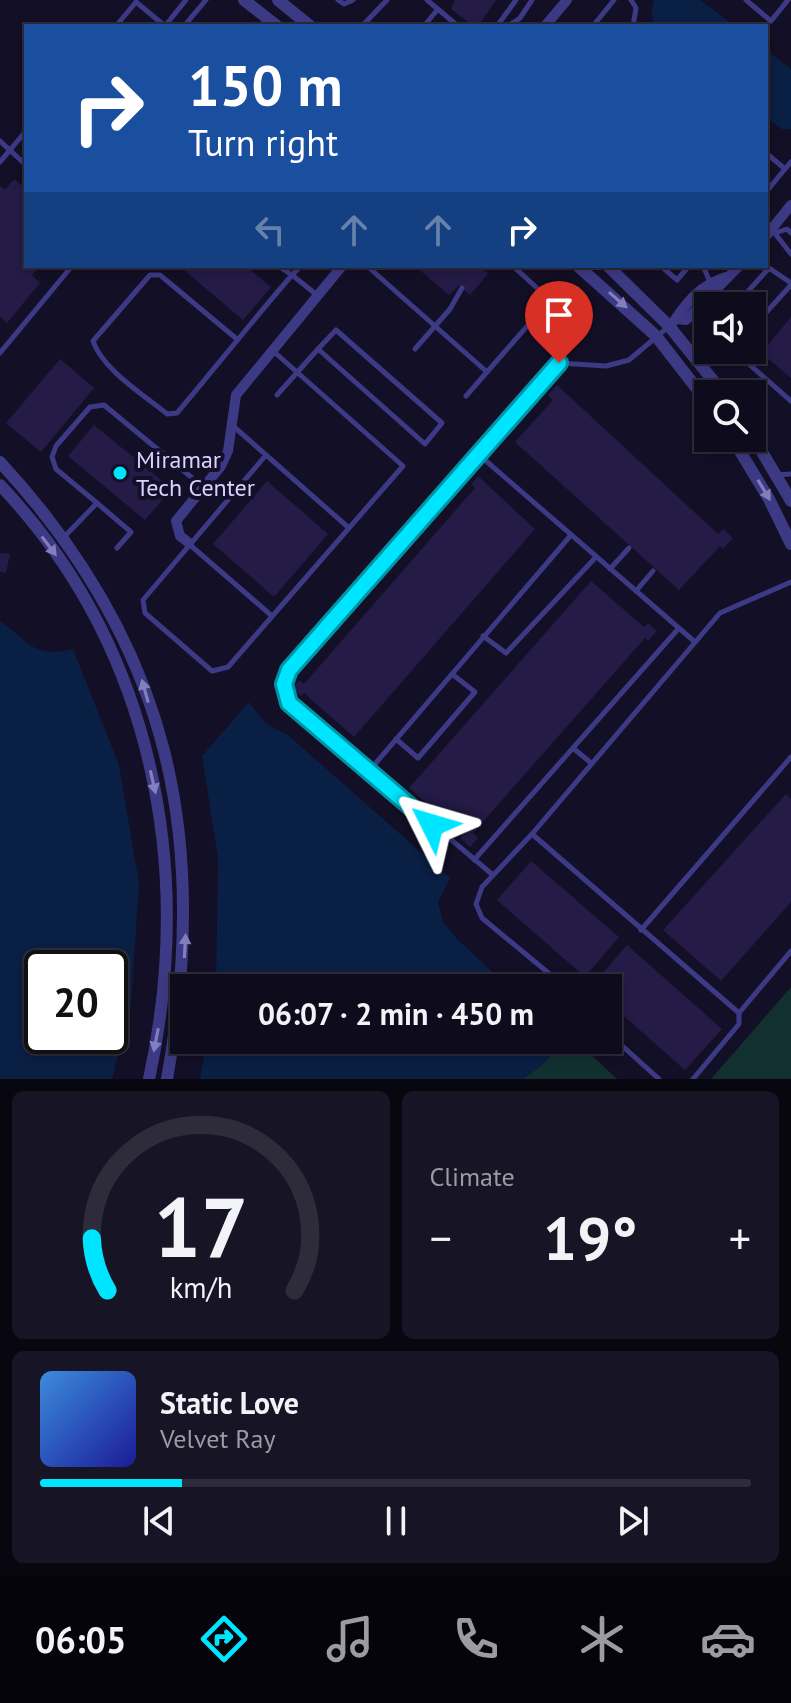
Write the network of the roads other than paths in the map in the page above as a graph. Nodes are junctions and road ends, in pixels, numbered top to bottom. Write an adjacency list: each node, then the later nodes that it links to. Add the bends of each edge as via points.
1 (186, 0): 20 (lane)
2 (206, 0): 21 (lane)
3 (244, 0): 22 (street)
4 (278, 0): 23 (street)
5 (338, 0): 6 (lane)
6 (353, 0)
7 (387, 0): 24 (lane)
8 (427, 0): 17 (lane)
9 (516, 0): 27 (lane)
10 (532, 0): 28 (lane)
11 (567, 0): 29 (street)
12 (614, 0): 30 (lane)
13 (631, 0): 31 (lane, via 636,8)
14 (746, 0): 16 (lane, via 771,21)
15 (137, 1): 18 (lane); 19 (lane)
16 (786, 1)
17 (438, 9): 25 (lane); 26 (lane)
18 (118, 24)
19 (163, 24)
20 (167, 24)
21 (186, 24)
22 (274, 24)
23 (308, 24)
24 (364, 24)
25 (426, 24)
26 (456, 24)
27 (498, 24)
28 (511, 24)
29 (547, 24)
30 (595, 24)
31 (633, 24)
32 (24, 133): 34 (lane)
33 (0, 141): 34 (lane)
34 (10, 150): 36 (lane); 38 (lane)
35 (768, 155): 39 (lane)
36 (0, 162)
37 (791, 162): 39 (lane)
38 (24, 163)
39 (785, 169): 40 (lane)
40 (768, 190)
41 (791, 205): 42 (street)
42 (770, 229): 43 (lane); 44 (lane)
43 (791, 233)
44 (791, 254)
45 (70, 268): 69 (lane)
46 (281, 268): 57 (lane)
47 (299, 268): 57 (lane)
48 (340, 268): 63 (street)
49 (369, 268): 66 (lane)
50 (515, 268): 75 (lane, via 550,300)
51 (580, 268): 67 (street, one-way to 67)
52 (610, 268): 65 (street)
53 (663, 268): 54 (lane, via 677,280)
54 (687, 268)
55 (704, 268): 59 (lane)
56 (737, 268): 58 (street)
57 (292, 275): 63 (lane); 68 (lane)
58 (728, 277): 59 (street); 65 (street, via 686,320)
59 (710, 282): 65 (street, via 679,309)
60 (791, 284): 62 (lane, via 769,268); 64 (lane)
61 (462, 288): 66 (lane)
62 (748, 292)
63 (318, 295): 72 (street)
64 (766, 312)
65 (673, 322): 67 (lane); 76 (street)
66 (435, 326): 71 (lane); 75 (lane)
67 (656, 336): 77 (street); 84 (lane, via 629,360 606,366 559,363)
68 (238, 340): 68 (lane, via 177,413 167,414 110,364 93,341 150,275 160,275)
69 (1, 349)
70 (318, 349): 70 (lane, via 425,444 442,423 336,330); 74 (lane)
71 (415, 349)
72 (272, 350): 74 (lane); 81 (street, via 236,395)
73 (749, 364): 80 (lane)
74 (297, 372): 78 (lane); 92 (lane, via 403,466)
75 (487, 372): 79 (lane)
76 (714, 380)
77 (694, 385)
78 (277, 395)
79 (466, 396)
80 (791, 401)
81 (231, 424): 85 (lane); 89 (street, via 228,451)
82 (740, 452): 96 (street, one-way to 96)
83 (766, 452): 87 (street)
84 (478, 454): 93 (lane); 115 (lane, via 289,670 284,684 289,703)
85 (266, 455): 92 (lane); 95 (lane)
86 (0, 462): 94 (street)
87 (784, 474): 90 (street)
88 (0, 485): 124 (street, one-way to 124, via 52,549 92,611 124,680 154,781 168,873 168,944)
89 (203, 487): 91 (lane, via 104,405 90,407 52,457 56,469); 95 (street, via 176,521 180,536)
90 (791, 501)
91 (97, 503): 94 (lane); 97 (lane, via 131,532)
92 (349, 528): 104 (lane)
93 (571, 535): 99 (lane); 106 (lane)
94 (64, 538): 125 (street, one-way to 94, via 186,944 175,803 140,671 106,603)
95 (189, 543): 104 (lane); 104 (lane, via 146,592 145,613 212,671 228,667)
96 (791, 544)
97 (117, 548)
98 (629, 548): 100 (lane)
99 (596, 557): 100 (lane); 106 (lane, via 506,653)
100 (610, 569): 103 (lane)
101 (653, 571): 103 (lane)
102 (791, 582): 107 (lane, via 720,613)
103 (636, 591): 105 (lane)
104 (272, 616)
105 (679, 628): 107 (lane); 110 (lane)
106 (483, 636): 108 (lane)
107 (695, 642): 112 (lane)
108 (452, 674): 109 (lane); 109 (lane, via 475,692 418,758)
109 (396, 739): 115 (lane)
110 (573, 748): 112 (lane); 117 (lane)
111 (791, 757): 113 (lane)
112 (591, 763): 116 (lane)
113 (785, 764): 114 (lane); 119 (lane)
114 (791, 769)
115 (369, 771): 117 (lane)
116 (532, 834): 118 (lane); 119 (lane)
117 (474, 860): 118 (lane)
118 (493, 875): 121 (lane, via 476,904 482,918)
119 (641, 930): 122 (lane)
120 (791, 951): 122 (lane)
121 (550, 974)
122 (739, 1013): 127 (lane, via 739,1024)
123 (622, 1046): 126 (lane)
124 (149, 1079)
125 (167, 1079)
126 (659, 1079)
127 (693, 1079)

